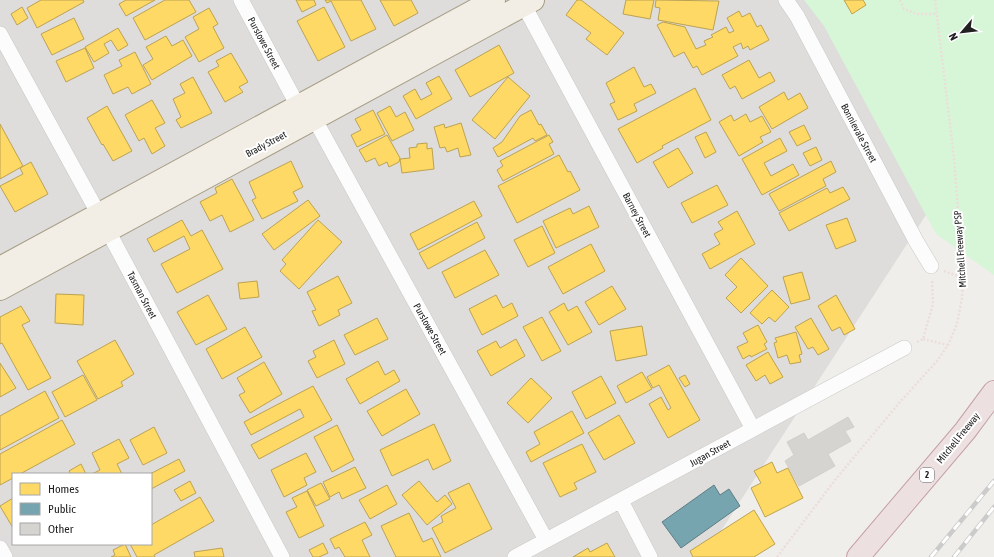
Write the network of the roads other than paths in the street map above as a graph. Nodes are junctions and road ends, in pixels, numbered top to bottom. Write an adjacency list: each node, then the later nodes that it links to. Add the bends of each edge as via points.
1 (241, 0): 6 (street, Purslowe Street)
2 (494, 0): 6 (main road, Brady Street)
3 (786, 0): 8 (street, Bonnievale Street, via 797,16)
4 (526, 2): 6 (main road, Brady Street); 13 (street, Barney Street)
5 (0, 34): 7 (street, Tasman Street)
6 (306, 112): 7 (main road, Brady Street); 15 (street, Purslowe Street)
7 (103, 223): 9 (main road, Brady Street); 10 (main road, Brady Street); 18 (street, Tasman Street)
8 (931, 266)
9 (0, 268)
10 (0, 289)
11 (904, 348): 13 (street, Jugan Street)
12 (994, 392): 21 (highway, Mitchell Freeway / 2)
13 (752, 429): 14 (street, Jugan Street)
14 (621, 501): 15 (street, Jugan Street); 20 (street)
15 (546, 540): 19 (street, Jugan Street)
16 (0, 548): 17 (street)
17 (5, 557)
18 (282, 557)
19 (515, 557)
20 (650, 557)
21 (858, 557)

